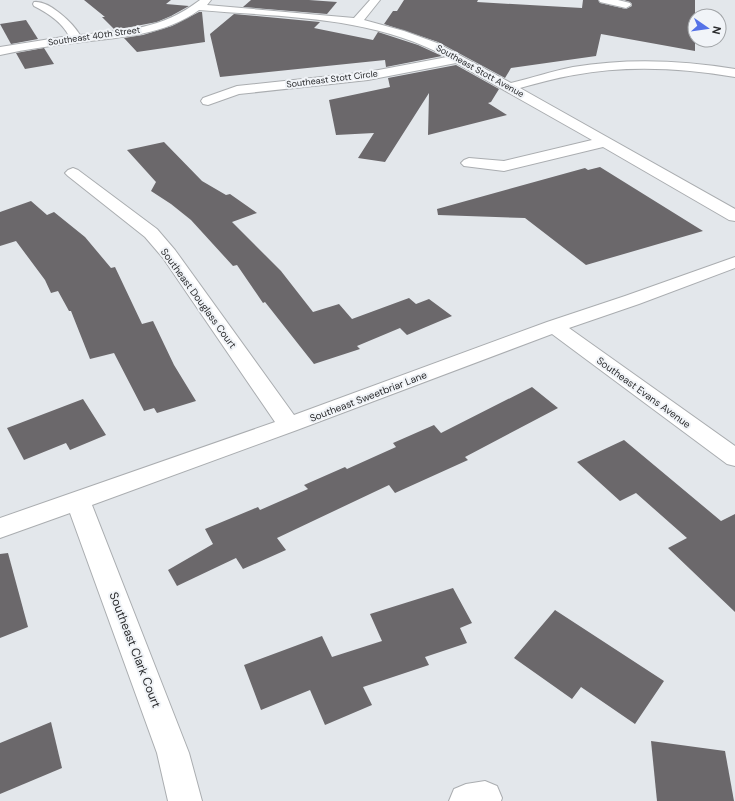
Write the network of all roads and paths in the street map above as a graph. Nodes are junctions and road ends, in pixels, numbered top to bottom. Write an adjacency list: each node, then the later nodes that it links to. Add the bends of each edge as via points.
1 (206, 0): 6 (street, Southeast 40th Street)
2 (375, 0): 7 (street)
3 (604, 0): 5 (street)
4 (38, 4): 8 (street, via 53,11 66,23)
5 (626, 5)
6 (197, 7): 7 (street, Southeast Stott Avenue); 8 (street, Southeast 40th Street, via 177,19 150,28)
7 (357, 22): 10 (street, Southeast Stott Avenue, via 433,45)
8 (76, 39): 9 (street, Southeast 40th Street)
9 (0, 51)
10 (458, 59): 12 (street, Southeast Stott Avenue); 13 (street, Southeast Stott Circle, via 368,76 237,90)
11 (735, 72): 12 (street, via 676,66 614,66 573,71)
12 (509, 87): 14 (street, Southeast Stott Avenue)
13 (208, 100)
14 (604, 142): 15 (street, via 504,166); 17 (street, Southeast Stott Avenue)
15 (469, 163)
16 (73, 173): 20 (street, Southeast Douglass Court, via 151,233 169,254)
17 (735, 216)
18 (735, 262): 19 (street, Southeast Sweetbriar Lane)
19 (554, 326): 20 (street, Southeast Sweetbriar Lane); 21 (street, Southeast Evans Avenue)
20 (289, 425): 22 (street, Southeast Sweetbriar Lane)
21 (735, 458)
22 (78, 502): 23 (street, Southeast Sweetbriar Lane); 24 (street, Southeast Clark Court, via 174,753)
23 (0, 528)
24 (185, 801)

